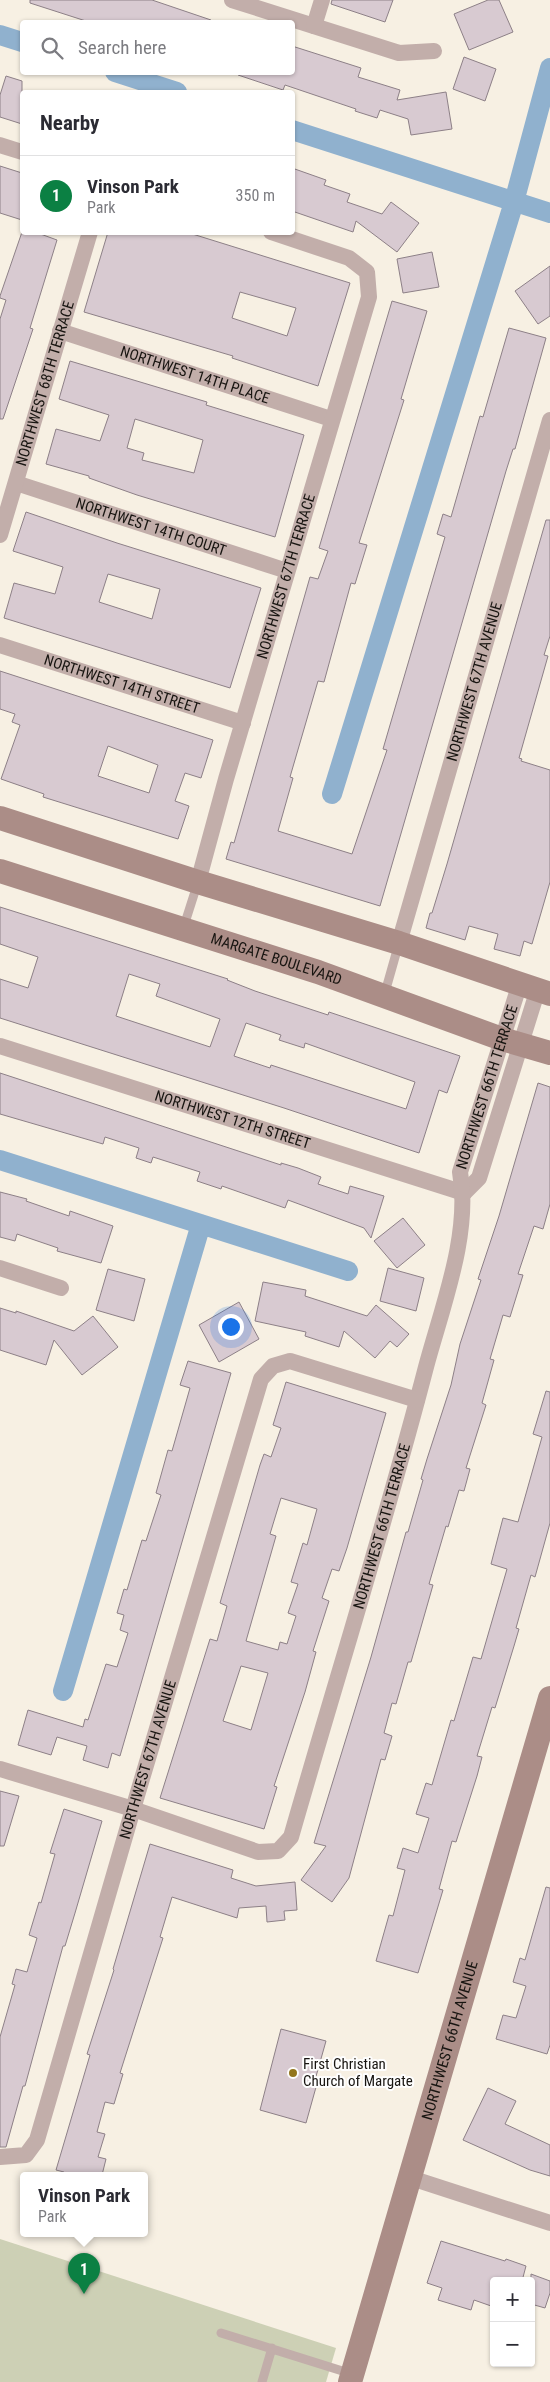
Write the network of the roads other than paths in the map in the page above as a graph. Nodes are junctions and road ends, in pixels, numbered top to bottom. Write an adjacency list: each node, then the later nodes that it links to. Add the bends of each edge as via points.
1 (232, 0): 3 (street)
2 (322, 0): 3 (street)
3 (314, 26): 4 (street, via 400,53)
4 (434, 51)
5 (0, 145): 6 (street)
6 (20, 151)
7 (89, 235): 9 (street, NORTHWEST 68TH TERRACE)
8 (281, 235): 10 (street, NORTHWEST 67TH TERRACE, via 349,258 368,272 369,297)
9 (60, 331): 10 (street, NORTHWEST 14TH PLACE); 12 (street, NORTHWEST 68TH TERRACE)
10 (331, 419): 14 (street, NORTHWEST 67TH TERRACE)
11 (550, 420): 21 (street, NORTHWEST 67TH AVENUE)
12 (16, 483): 13 (street, NORTHWEST 68TH TERRACE); 14 (street, NORTHWEST 14TH COURT)
13 (0, 535)
14 (287, 571): 16 (street, NORTHWEST 67TH TERRACE)
15 (0, 645): 16 (street, NORTHWEST 14TH STREET)
16 (243, 722): 19 (street, NORTHWEST 67TH TERRACE)
17 (0, 818): 19 (street)
18 (0, 871): 20 (street, MARGATE BOULEVARD)
19 (198, 882): 20 (lane); 21 (street)
20 (183, 930): 23 (street, MARGATE BOULEVARD)
21 (399, 943): 22 (street); 23 (lane)
22 (542, 990): 24 (street, NORTHWEST 66TH TERRACE)
23 (384, 996): 24 (street, MARGATE BOULEVARD)
24 (511, 1041): 26 (street, MARGATE BOULEVARD); 27 (street, NORTHWEST 66TH TERRACE, via 460,1172)
25 (0, 1046): 27 (street, NORTHWEST 12TH STREET)
26 (550, 1053)
27 (464, 1194): 30 (street, NORTHWEST 66TH TERRACE, via 460,1237)
28 (0, 1268): 29 (street)
29 (61, 1288)
30 (418, 1400): 33 (street, NORTHWEST 67TH AVENUE, via 290,1361 274,1366 261,1378); 33 (street, NORTHWEST 66TH TERRACE, via 291,1837 278,1851 258,1852)
31 (550, 1698): 35 (street, NORTHWEST 66TH AVENUE)
32 (0, 1769): 33 (street)
33 (133, 1809): 34 (street, NORTHWEST 67TH AVENUE, via 37,2140 26,2155)
34 (0, 2157)
35 (411, 2178): 36 (street); 39 (street, NORTHWEST 66TH AVENUE)
36 (550, 2223)
37 (221, 2333): 38 (lane)
38 (272, 2348): 39 (lane); 40 (lane)
39 (352, 2378)
40 (262, 2382)

